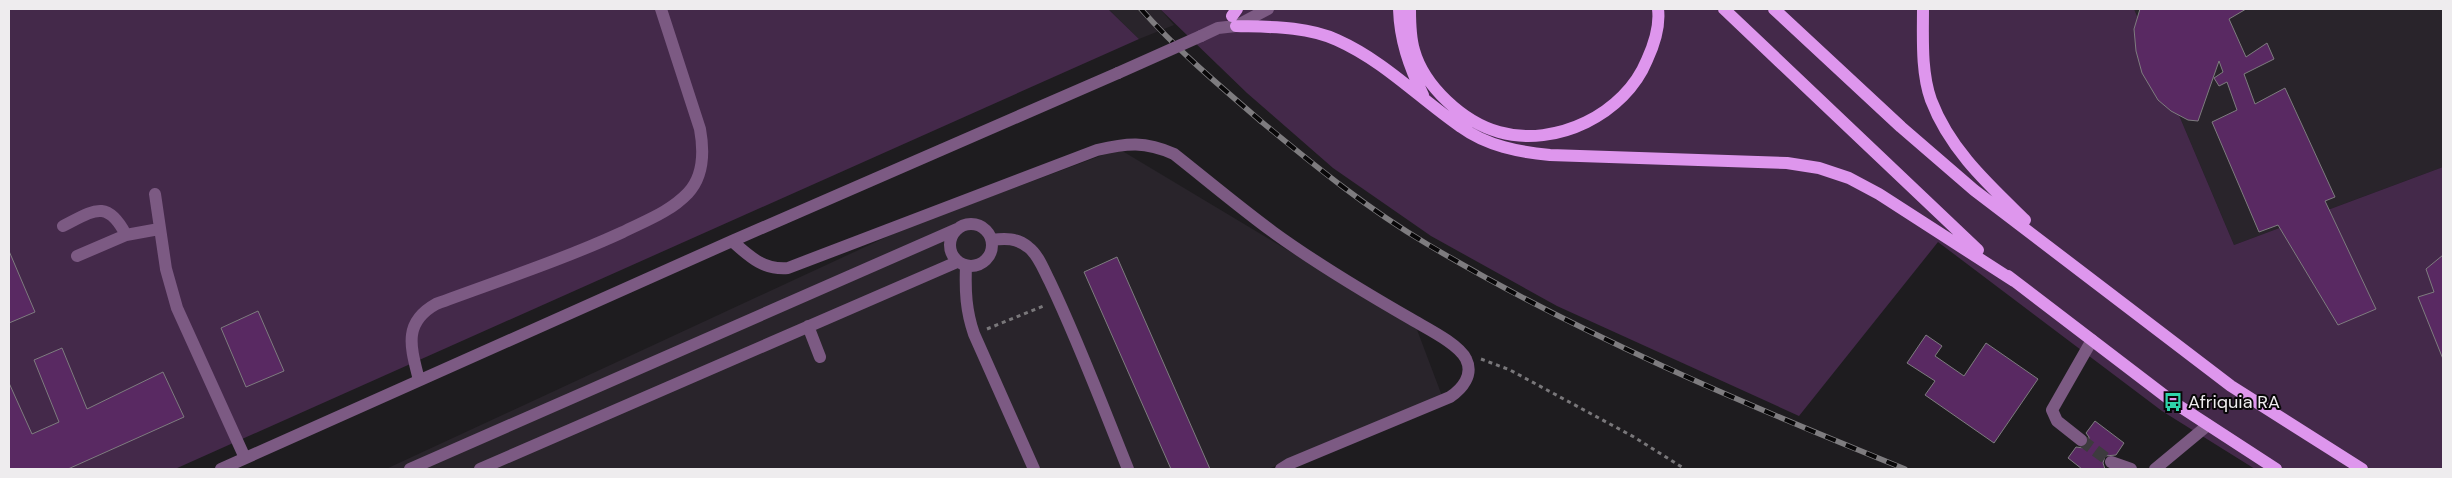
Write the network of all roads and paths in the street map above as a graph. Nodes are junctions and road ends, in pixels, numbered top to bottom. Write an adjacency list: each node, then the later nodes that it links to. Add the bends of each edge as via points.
1 (661, 9): 29 (street, via 700,129 703,148 702,164 688,192 654,217 580,251 424,311 412,330 410,341)
2 (1245, 9): 10 (street)
3 (1268, 9): 10 (street)
4 (1399, 9): 11 (main road, via 1406,58)
5 (1410, 9): 6 (main road, via 1414,51 1422,69 1446,100 1473,120 1499,132 1525,135 1553,133 1580,125 1605,112 1626,95 1641,76 1653,46)
6 (1658, 9)
7 (1724, 9): 22 (main road, via 1951,226)
8 (1774, 9): 20 (main road, via 1901,128 1974,190)
9 (1923, 9): 20 (main road, via 1923,54 1930,99 1945,130 1968,164)
10 (1235, 17): 11 (main road, via 1336,39 1371,58); 18 (street, bridge, via 1218,28 1118,73)
11 (1424, 97): 22 (main road, via 1462,128 1519,152 1550,156 1747,160 1819,168 1879,194)
12 (155, 194): 14 (street)
13 (63, 226): 16 (street, via 93,211 104,211 115,216)
14 (159, 229): 16 (street); 32 (street, via 167,276 179,315)
15 (957, 229): 17 (street, via 964,225 978,225); 21 (street, via 950,245 952,254); 35 (street)
16 (126, 235): 19 (street)
17 (992, 240): 21 (street, via 986,261 973,267); 23 (street, via 1017,240 1028,247 1037,257)
18 (732, 241): 27 (street, via 764,266 788,268 1097,150 1137,143 1156,146 1174,154 1280,237); 29 (street)
19 (77, 256)
20 (2060, 256): 44 (main road, via 2231,386)
21 (961, 264): 24 (street); 25 (street, via 968,317)
22 (2014, 281): 26 (main road)
23 (1058, 300): 25 (path); 38 (street)
24 (808, 326): 28 (street); 36 (street)
25 (974, 334): 37 (street)
26 (2092, 340): 30 (main road); 31 (street, via 2052,410 2057,421)
27 (1460, 352): 39 (street, via 1467,360 1468,375 1450,397); 40 (path, via 1510,370 1634,437)
28 (820, 357)
29 (419, 380): 32 (street)
30 (2208, 425): 42 (street); 43 (main road)
31 (2081, 440)
32 (245, 458): 34 (street)
33 (2110, 462): 41 (street)
34 (221, 469)
35 (410, 469)
36 (480, 469)
37 (1034, 469)
38 (1128, 469)
39 (1281, 469)
40 (1685, 469)
41 (2131, 469)
42 (2155, 469)
43 (2276, 469)
44 (2362, 469)

